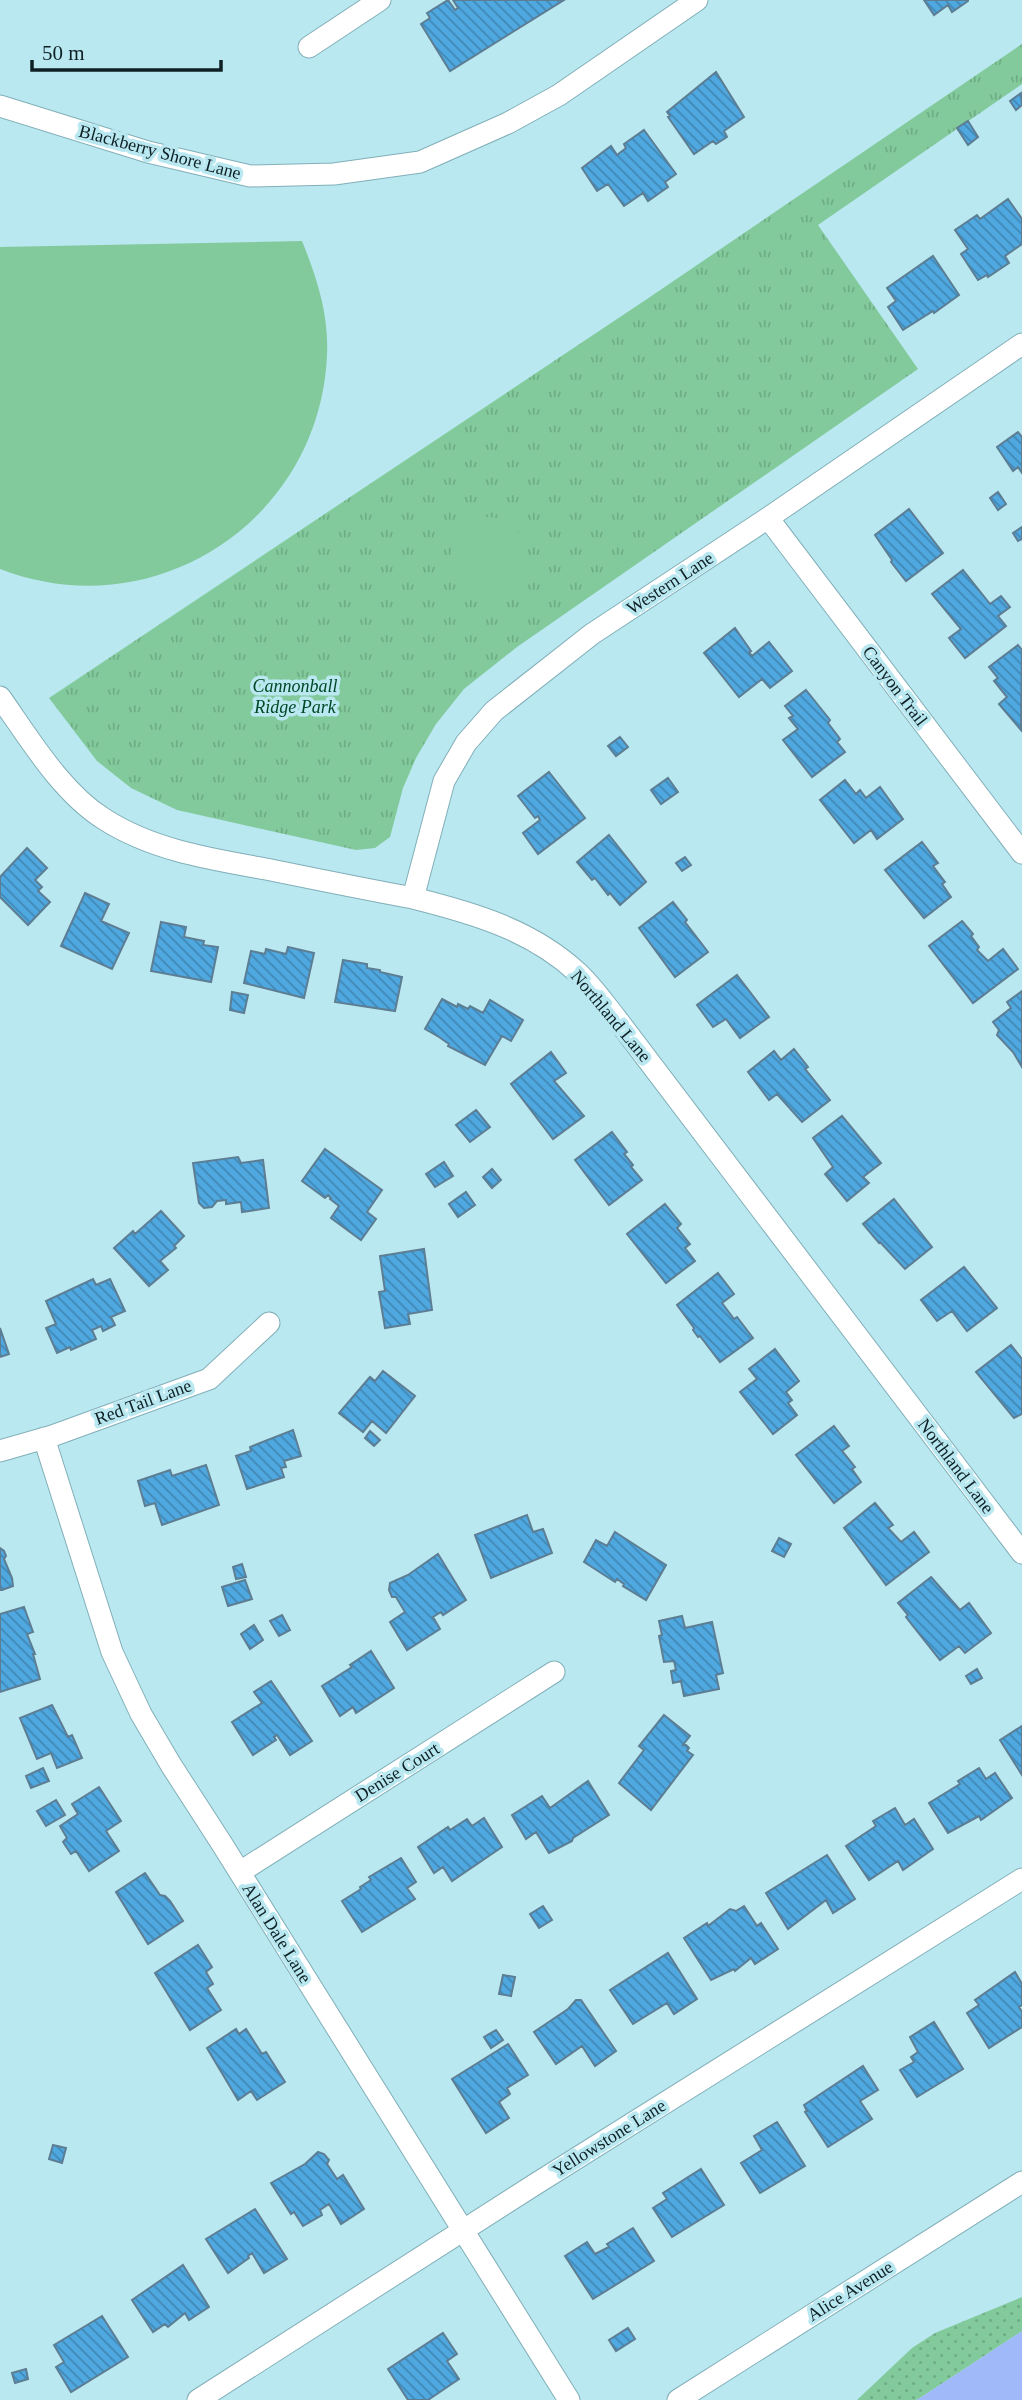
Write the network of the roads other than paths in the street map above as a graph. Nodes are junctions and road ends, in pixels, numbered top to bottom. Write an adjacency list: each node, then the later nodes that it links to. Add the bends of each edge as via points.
1 (380, 0): 3 (street)
2 (689, 2): 4 (street, Blackberry Shore Lane, via 559,95 420,162 334,174 250,176 148,152)
3 (309, 47)
4 (0, 106)
5 (1022, 344): 6 (street, Western Lane)
6 (768, 518): 8 (street, Canyon Trail); 9 (street, Western Lane, via 592,634 494,710 466,743 444,781)
7 (0, 697): 9 (street, Northland Lane, via 71,790 103,819 142,838 183,853)
8 (1022, 853)
9 (413, 898): 13 (street, Northland Lane, via 503,924 543,945 579,974)
10 (269, 1323): 11 (street, Red Tail Lane, via 209,1379)
11 (44, 1438): 12 (street, Red Tail Lane); 15 (street, Alan Dale Lane, via 112,1652 170,1765)
12 (0, 1451)
13 (1022, 1553)
14 (555, 1672): 15 (street, Denise Court)
15 (240, 1872): 18 (street, Alan Dale Lane)
16 (1022, 1879): 18 (street, Yellowstone Lane)
17 (1022, 2182): 21 (street, Alice Avenue)
18 (464, 2231): 19 (street, Yellowstone Lane); 20 (street, Alan Dale Lane)
19 (198, 2400)
20 (569, 2400)
21 (678, 2400)

